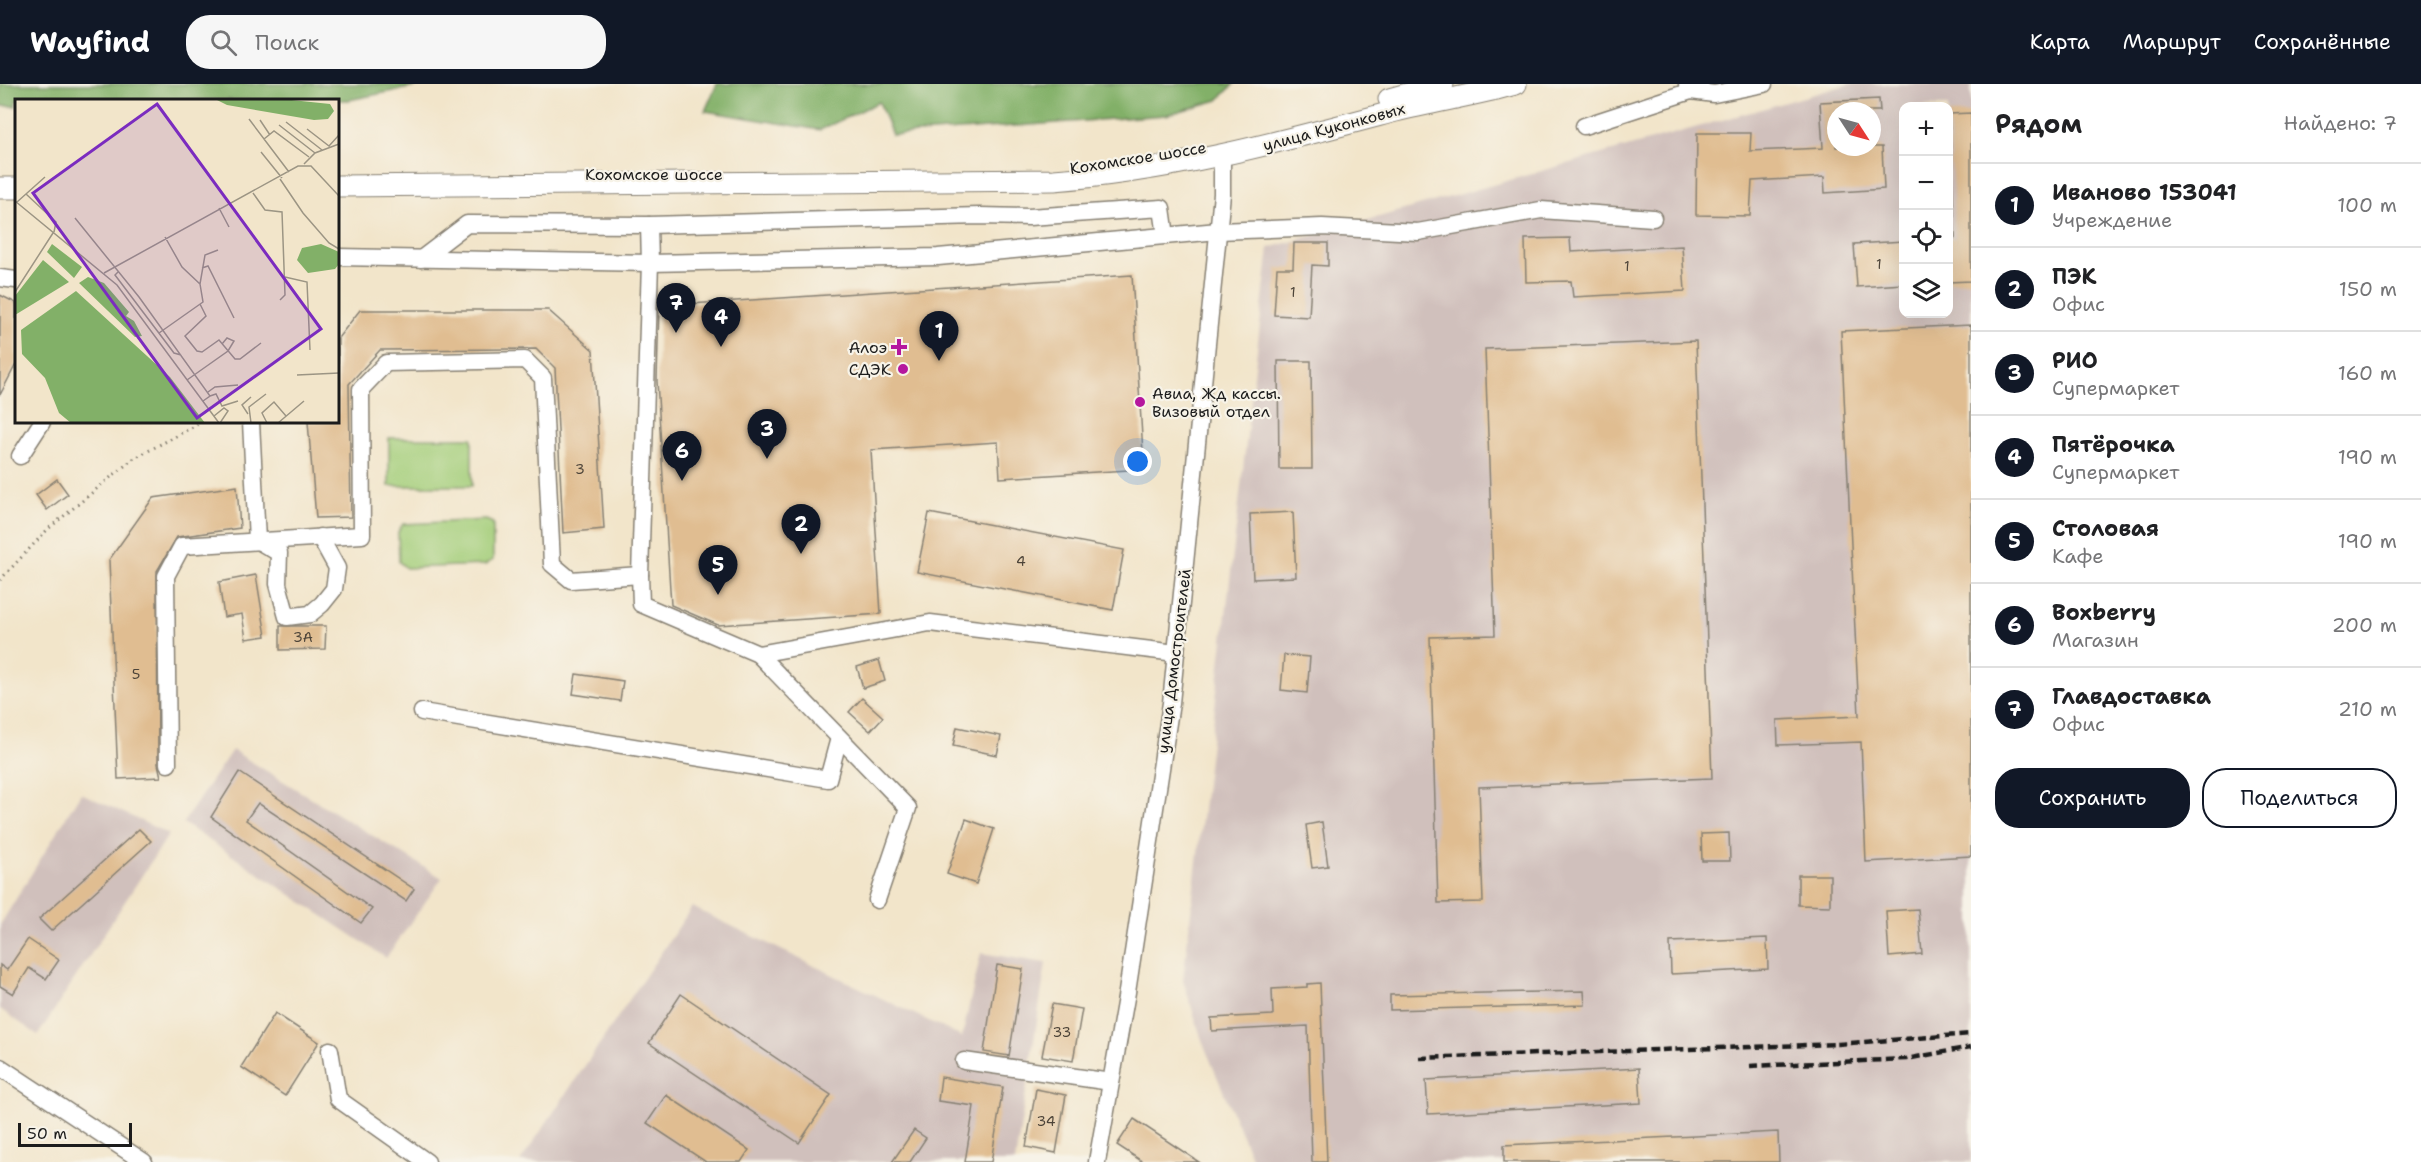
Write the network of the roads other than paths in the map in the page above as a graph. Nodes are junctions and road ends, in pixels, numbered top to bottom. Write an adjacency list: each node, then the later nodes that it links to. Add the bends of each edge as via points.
1 (1443, 84): 6 (main road, улица Куконковых)
2 (1516, 84): 6 (main road, улица Куконковых)
3 (1764, 84): 4 (street, via 1714,94)
4 (1689, 88): 5 (street)
5 (1584, 126)
6 (1221, 150): 7 (main road, Кохомское шоссе, via 1052,171 406,176); 8 (main road, Кохомское шоссе, via 1144,171 1054,180); 11 (street, улица Домостроителей)
7 (339, 173)
8 (339, 186)
9 (1653, 218): 11 (street, via 1541,210 1418,232 1322,227)
10 (649, 225): 12 (street, via 1029,217 1162,208); 14 (street, via 467,224); 15 (street)
11 (1218, 231): 12 (street); 24 (street, улица Домостроителей)
12 (1166, 236): 15 (street, via 938,257)
13 (339, 257): 14 (street)
14 (421, 259): 15 (street)
15 (650, 263): 23 (street)
16 (0, 278): 17 (street)
17 (15, 280)
18 (41, 423): 20 (street)
19 (251, 423): 22 (street)
20 (20, 456)
21 (320, 537): 22 (street); 22 (street, via 338,568 334,589 310,614 287,617 278,584 279,553); 23 (street, via 362,535 361,388 386,363 525,360 543,378 552,564 571,580)
22 (257, 540): 28 (street, via 182,546 166,576)
23 (640, 575): 25 (street, via 641,604)
24 (1176, 653): 25 (street, via 930,622); 33 (street, улица Домостроителей)
25 (758, 654): 27 (street)
26 (422, 712): 27 (street, via 828,779)
27 (839, 738): 29 (street, via 908,808)
28 (168, 764)
29 (877, 900)
30 (330, 1050): 35 (street, via 338,1099)
31 (964, 1061): 33 (street)
32 (0, 1067): 34 (street)
33 (1111, 1082): 36 (street, улица Домостроителей)
34 (144, 1162)
35 (427, 1162)
36 (1097, 1162)

